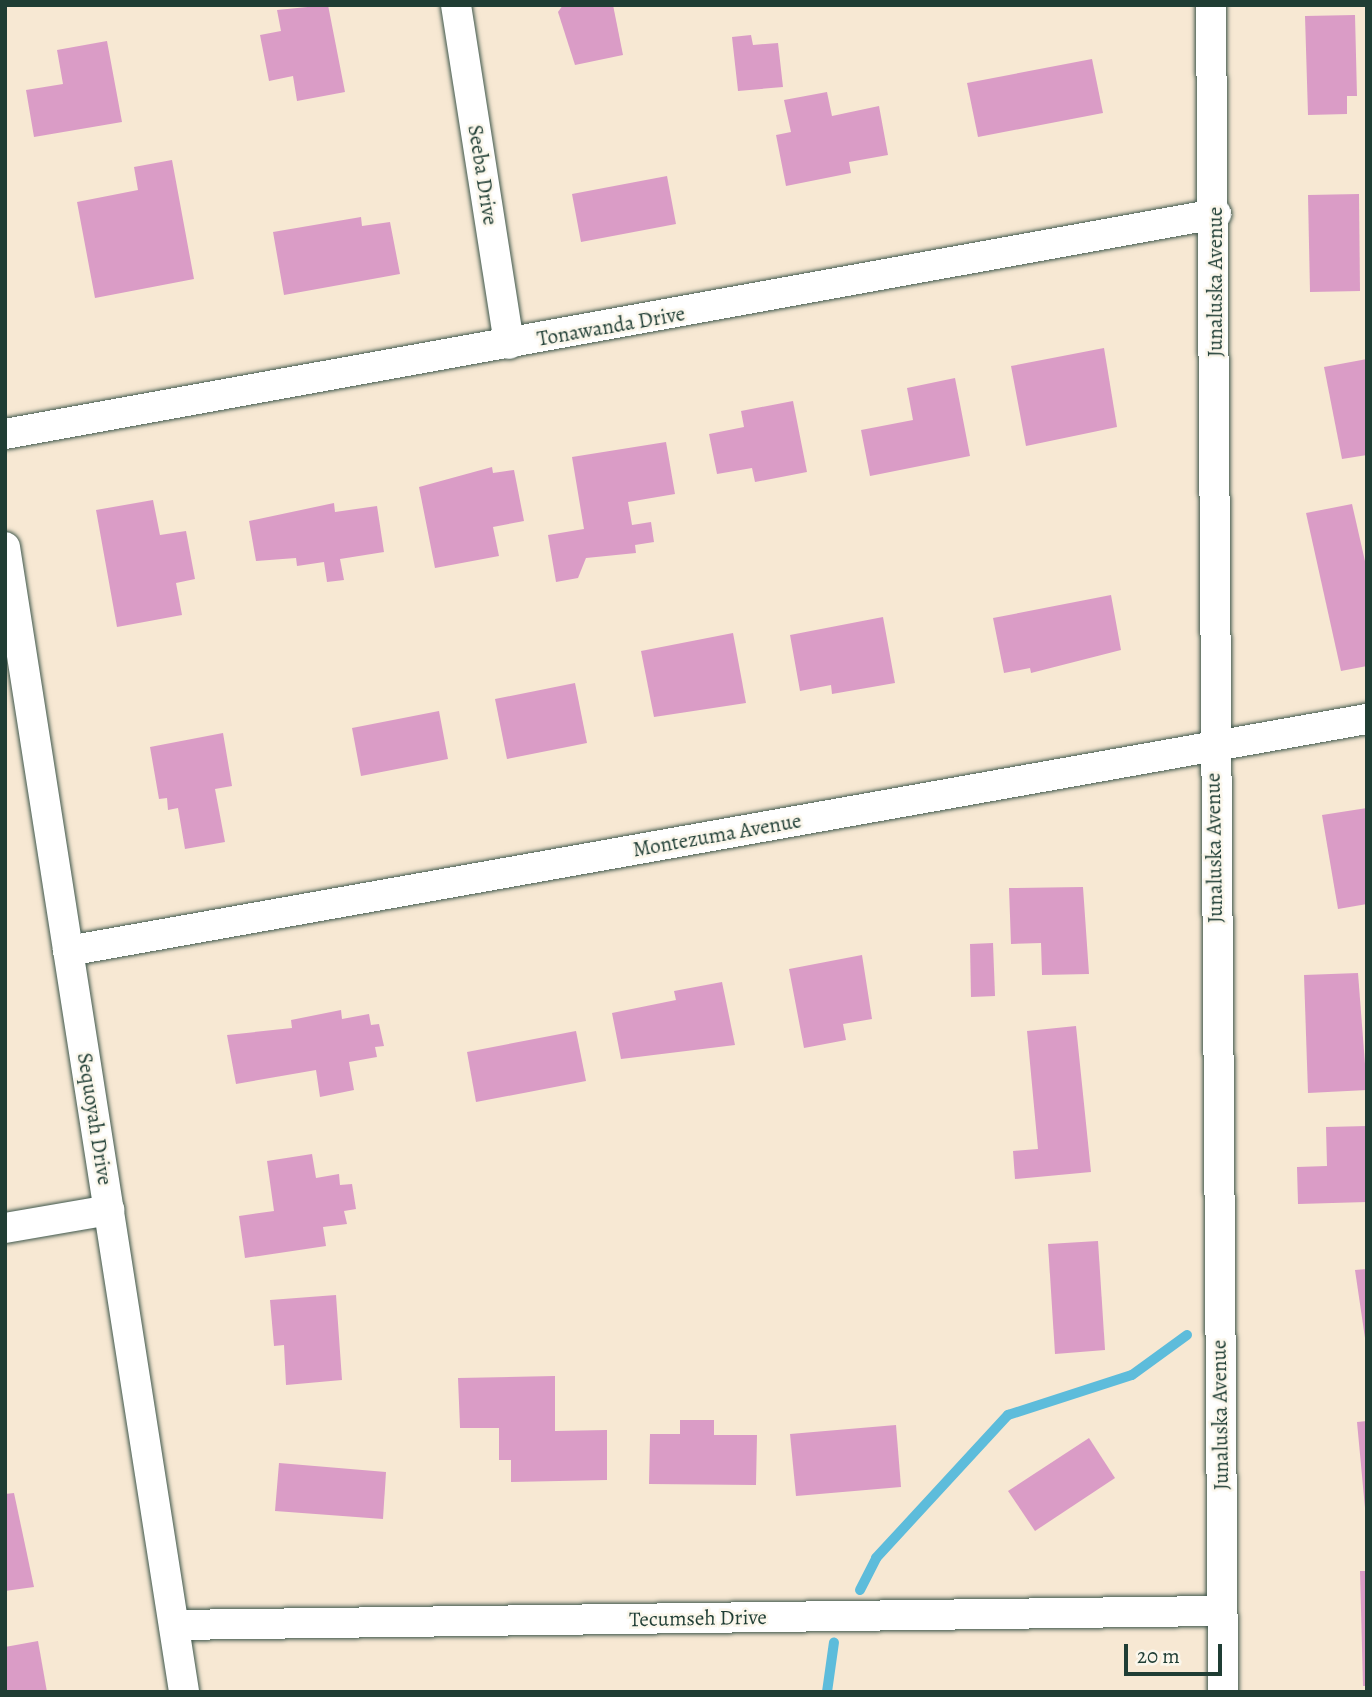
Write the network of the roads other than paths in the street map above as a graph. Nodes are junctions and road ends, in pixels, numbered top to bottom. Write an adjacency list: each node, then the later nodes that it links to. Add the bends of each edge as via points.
1 (456, 5): 4 (street, Seeba Drive)
2 (1211, 5): 3 (street, Junaluska Avenue)
3 (1216, 214): 4 (street, Tonawanda Drive); 8 (street, Junaluska Avenue)
4 (509, 344): 5 (street, Tonawanda Drive)
5 (5, 434)
6 (5, 547): 9 (street, Sequoyah Drive)
7 (1367, 719): 8 (street, Montezuma Avenue)
8 (1213, 746): 9 (street, Montezuma Avenue); 12 (street, Junaluska Avenue)
9 (68, 951): 10 (street, Sequoyah Drive)
10 (109, 1210): 11 (street); 13 (street, Sequoyah Drive)
11 (5, 1228)
12 (1222, 1611): 13 (street, Tecumseh Drive); 15 (street, Junaluska Avenue)
13 (174, 1625): 14 (street, Sequoyah Drive)
14 (184, 1692)
15 (1223, 1692)

